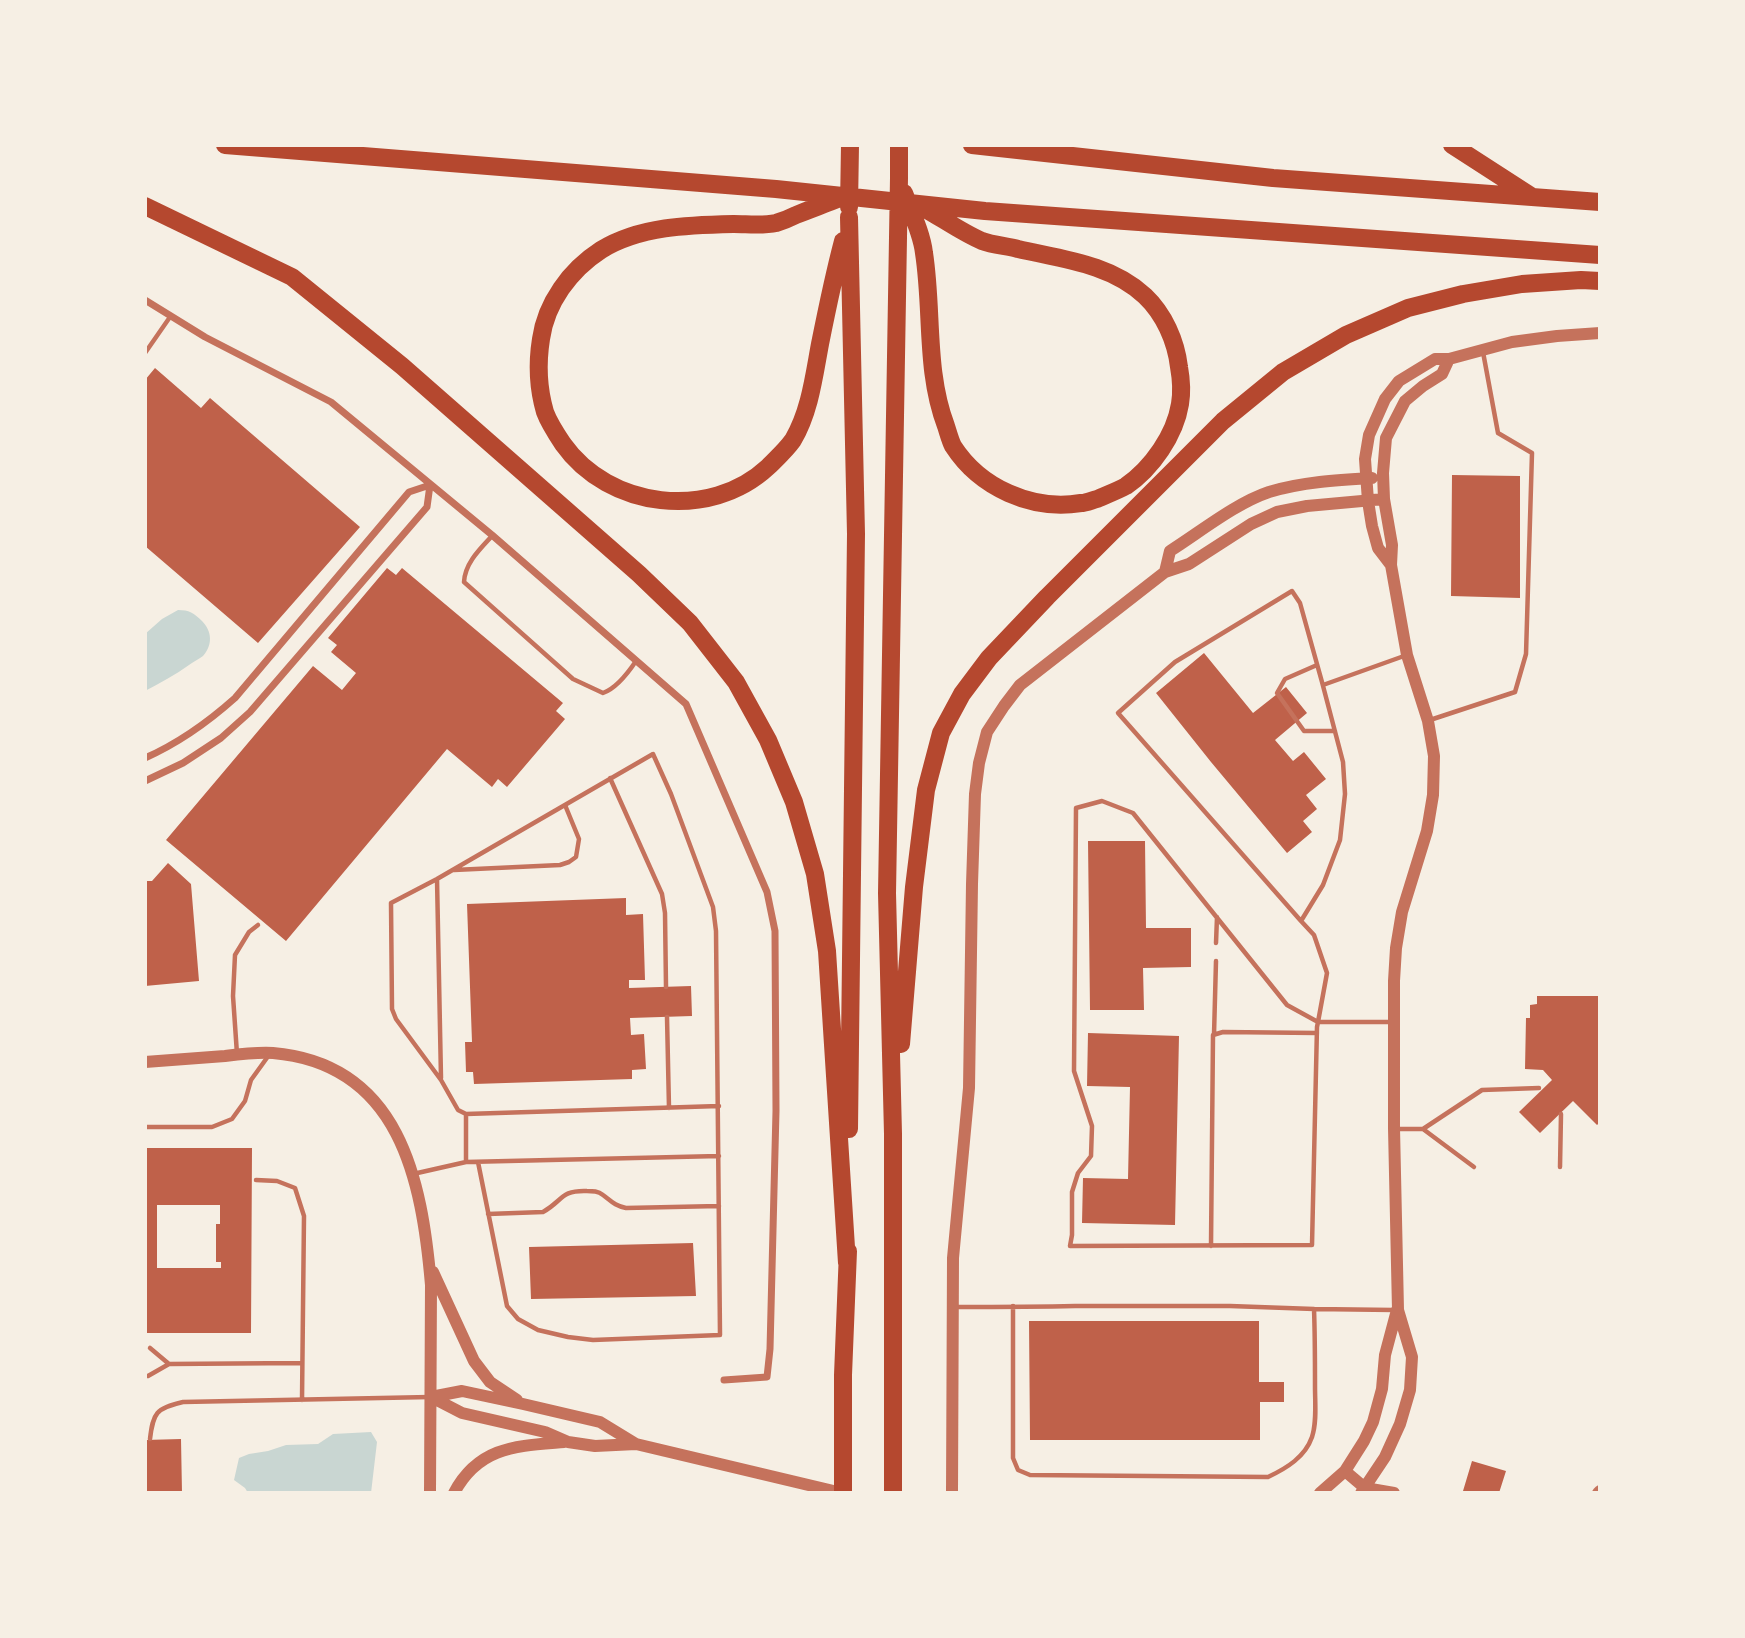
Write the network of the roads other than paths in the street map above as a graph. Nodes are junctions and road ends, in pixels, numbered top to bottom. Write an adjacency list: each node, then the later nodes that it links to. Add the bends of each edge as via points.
1 (225, 145): 9 (highway, via 776,189)
2 (841, 145): 9 (highway)
3 (850, 145): 9 (highway)
4 (899, 145): 8 (highway)
5 (972, 145): 7 (highway)
6 (1452, 145): 10 (highway)
7 (983, 146): 10 (highway, via 1273,178)
8 (899, 178): 12 (highway, via 924,251 933,381 953,444 991,484 1035,502 1083,503 1125,486 1159,452 1180,403 1178,357 1171,335 1147,298 1105,270 983,241); 66 (highway, via 887,893)
9 (846, 190): 12 (highway); 14 (highway); 14 (highway, via 776,223 702,225 628,236 579,268 549,309 538,358 546,414 571,455 586,470 624,491 672,502 722,496 760,475 792,441 803,418)
10 (1534, 198): 11 (highway)
11 (1600, 202)
12 (916, 203): 15 (highway)
13 (145, 206): 78 (highway, via 292,278 382,350 639,573 690,623 736,682 768,740 794,802 815,874 827,951)
14 (849, 217): 78 (highway, via 856,534)
15 (1600, 255)
16 (1600, 281): 66 (highway, via 1522,284 1408,308 1346,335 1283,372 1223,421 989,658 941,733 926,790)
17 (145, 300): 18 (street)
18 (171, 316): 21 (lane); 25 (street, via 331,402)
19 (1600, 333): 20 (street, via 1512,342)
20 (1483, 351): 22 (street); 35 (lane, via 1497,433 1532,453 1526,654 1515,692)
21 (145, 354)
22 (1449, 359): 23 (street, via 1435,359 1418,368 1384,399 1369,435); 24 (street, via 1442,374 1405,401 1386,438)
23 (1366, 478): 24 (street); 27 (street); 30 (street, via 1309,483 1267,493 1231,510 1170,551)
24 (1383, 478): 26 (street)
25 (430, 485): 28 (street); 37 (street, via 409,492 235,698 209,721); 39 (street, via 428,507 250,712 212,744)
26 (1384, 499): 27 (street); 29 (street)
27 (1368, 501): 29 (street, via 1378,548); 30 (street, via 1277,512 1189,564)
28 (492, 536): 32 (street); 32 (lane, via 470,561 464,582 573,679 603,694)
29 (1391, 565): 31 (street)
30 (1165, 572): 80 (street, via 1020,685 987,732 975,794 969,1088 953,1258)
31 (1407, 654): 34 (lane); 35 (street)
32 (637, 660): 87 (street, via 686,704 767,892 775,931 767,1377)
33 (1317, 665): 34 (lane); 36 (lane, via 1285,680 1278,693 1304,732); 44 (lane, via 1300,603 1292,591 1175,662 1118,713)
34 (1323, 685): 36 (lane)
35 (1428, 721): 51 (street, via 1434,756 1433,795 1402,912)
36 (1335, 731): 44 (lane, via 1345,794 1339,840 1323,885)
37 (145, 758)
38 (610, 778): 40 (lane); 48 (lane, via 662,894); 59 (lane, via 653,754 713,907)
39 (145, 781)
40 (565, 805): 41 (lane); 41 (lane, via 579,839 576,857 569,862)
41 (453, 870): 42 (lane)
42 (437, 879): 57 (lane); 57 (lane, via 391,903 392,1009)
43 (1217, 917): 46 (lane); 50 (lane, via 1287,1005); 76 (lane, via 1133,813 1102,801 1076,807 1074,1072 1092,1126 1091,1156 1078,1173 1072,1192 1070,1246)
44 (1301, 921): 50 (lane, via 1314,935 1327,973)
45 (258, 925): 55 (lane, via 235,955)
46 (1216, 943)
47 (1216, 961): 53 (lane)
48 (666, 987)
49 (667, 1017): 60 (lane)
50 (1318, 1022): 51 (lane); 52 (lane)
51 (1394, 1022): 64 (street)
52 (1317, 1033): 53 (lane); 76 (lane, via 1312,1245)
53 (1214, 1035): 76 (lane)
54 (271, 1053): 55 (street); 63 (lane, via 232,1119 212,1127); 72 (street, via 303,1057 348,1077 384,1112)
55 (237, 1055): 56 (street)
56 (145, 1062)
57 (441, 1080): 61 (lane, via 458,1110)
58 (1539, 1088): 65 (lane, via 1482,1090)
59 (719, 1106): 60 (lane); 67 (lane)
60 (669, 1108): 61 (lane)
61 (466, 1114): 69 (lane)
62 (1561, 1114): 71 (lane)
63 (145, 1127)
64 (1394, 1129): 65 (lane); 82 (street)
65 (1423, 1129): 70 (lane)
66 (893, 1134): 99 (highway)
67 (719, 1156): 68 (lane); 74 (lane)
68 (478, 1161): 69 (lane); 75 (lane)
69 (466, 1162): 72 (lane)
70 (1475, 1167)
71 (1560, 1167)
72 (413, 1174): 77 (street)
73 (256, 1180): 84 (lane, via 295,1188 304,1216)
74 (719, 1206): 75 (lane, via 626,1208 598,1192 580,1191 562,1195 543,1212); 75 (lane, via 720,1335 593,1340 538,1330 518,1319 507,1306)
75 (488, 1214)
76 (1211, 1246)
77 (429, 1263): 88 (street); 90 (street, via 474,1361 490,1382)
78 (848, 1263): 98 (highway)
79 (1013, 1306): 80 (lane); 81 (lane); 81 (lane, via 1013,1458 1018,1470 1055,1476 1268,1477 1287,1468 1312,1437)
80 (953, 1307): 100 (street)
81 (1314, 1309): 82 (lane)
82 (1398, 1310): 94 (street, via 1373,1422); 95 (street, via 1412,1357 1410,1390 1400,1424)
83 (150, 1348): 85 (lane)
84 (301, 1363): 85 (lane); 89 (lane)
85 (169, 1364): 86 (lane)
86 (145, 1376)
87 (724, 1380)
88 (431, 1397): 89 (lane); 90 (street, via 462,1391); 92 (street, via 462,1413 545,1432); 96 (street)
89 (302, 1400): 91 (lane, via 183,1402 159,1411)
90 (523, 1404): 93 (street, via 600,1422)
91 (150, 1440)
92 (568, 1442): 93 (street); 97 (street, via 516,1446 484,1458 461,1479)
93 (636, 1444): 98 (street)
94 (1345, 1471): 95 (street); 101 (street)
95 (1365, 1491): 102 (street)
96 (430, 1493)
97 (454, 1493)
98 (842, 1493)
99 (893, 1493)
100 (952, 1493)
101 (1320, 1493)
102 (1394, 1493)

